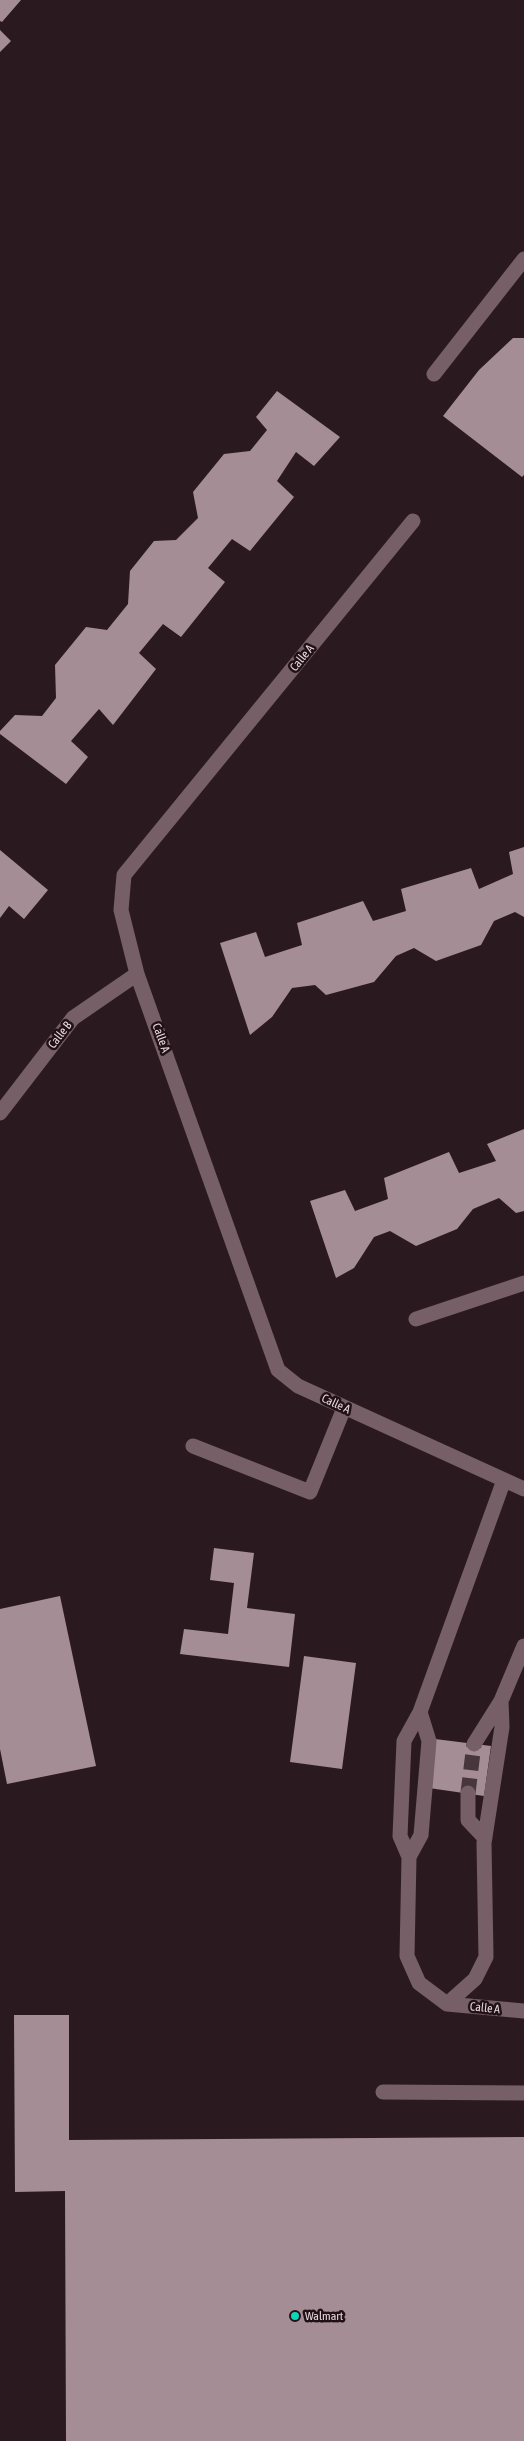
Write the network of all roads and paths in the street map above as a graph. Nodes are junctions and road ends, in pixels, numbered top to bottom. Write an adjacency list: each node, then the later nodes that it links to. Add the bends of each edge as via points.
1 (524, 259): 2 (street)
2 (434, 374)
3 (413, 521): 4 (street, Calle A, via 124,875 121,910)
4 (138, 974): 5 (street, Calle B, via 73,1018); 8 (street, Calle A, via 278,1370 298,1386)
5 (0, 1113)
6 (524, 1283): 7 (street)
7 (416, 1319)
8 (344, 1408): 9 (street, via 310,1492); 10 (street, Calle A)
9 (193, 1446)
10 (504, 1480): 11 (street, Calle A); 14 (street)
11 (524, 1489)
12 (524, 1646): 13 (street)
13 (501, 1701): 15 (street); 17 (street, via 502,1727)
14 (420, 1712): 18 (street, via 429,1741 421,1835); 18 (street, via 404,1741 400,1836)
15 (474, 1744)
16 (468, 1793): 17 (street, via 468,1820)
17 (485, 1838): 19 (street, via 486,1957 475,1979)
18 (409, 1857): 19 (street, via 407,1956 419,1983)
19 (447, 2004): 20 (street, Calle A)
20 (524, 2011)
21 (383, 2092): 22 (street)
22 (524, 2093)

